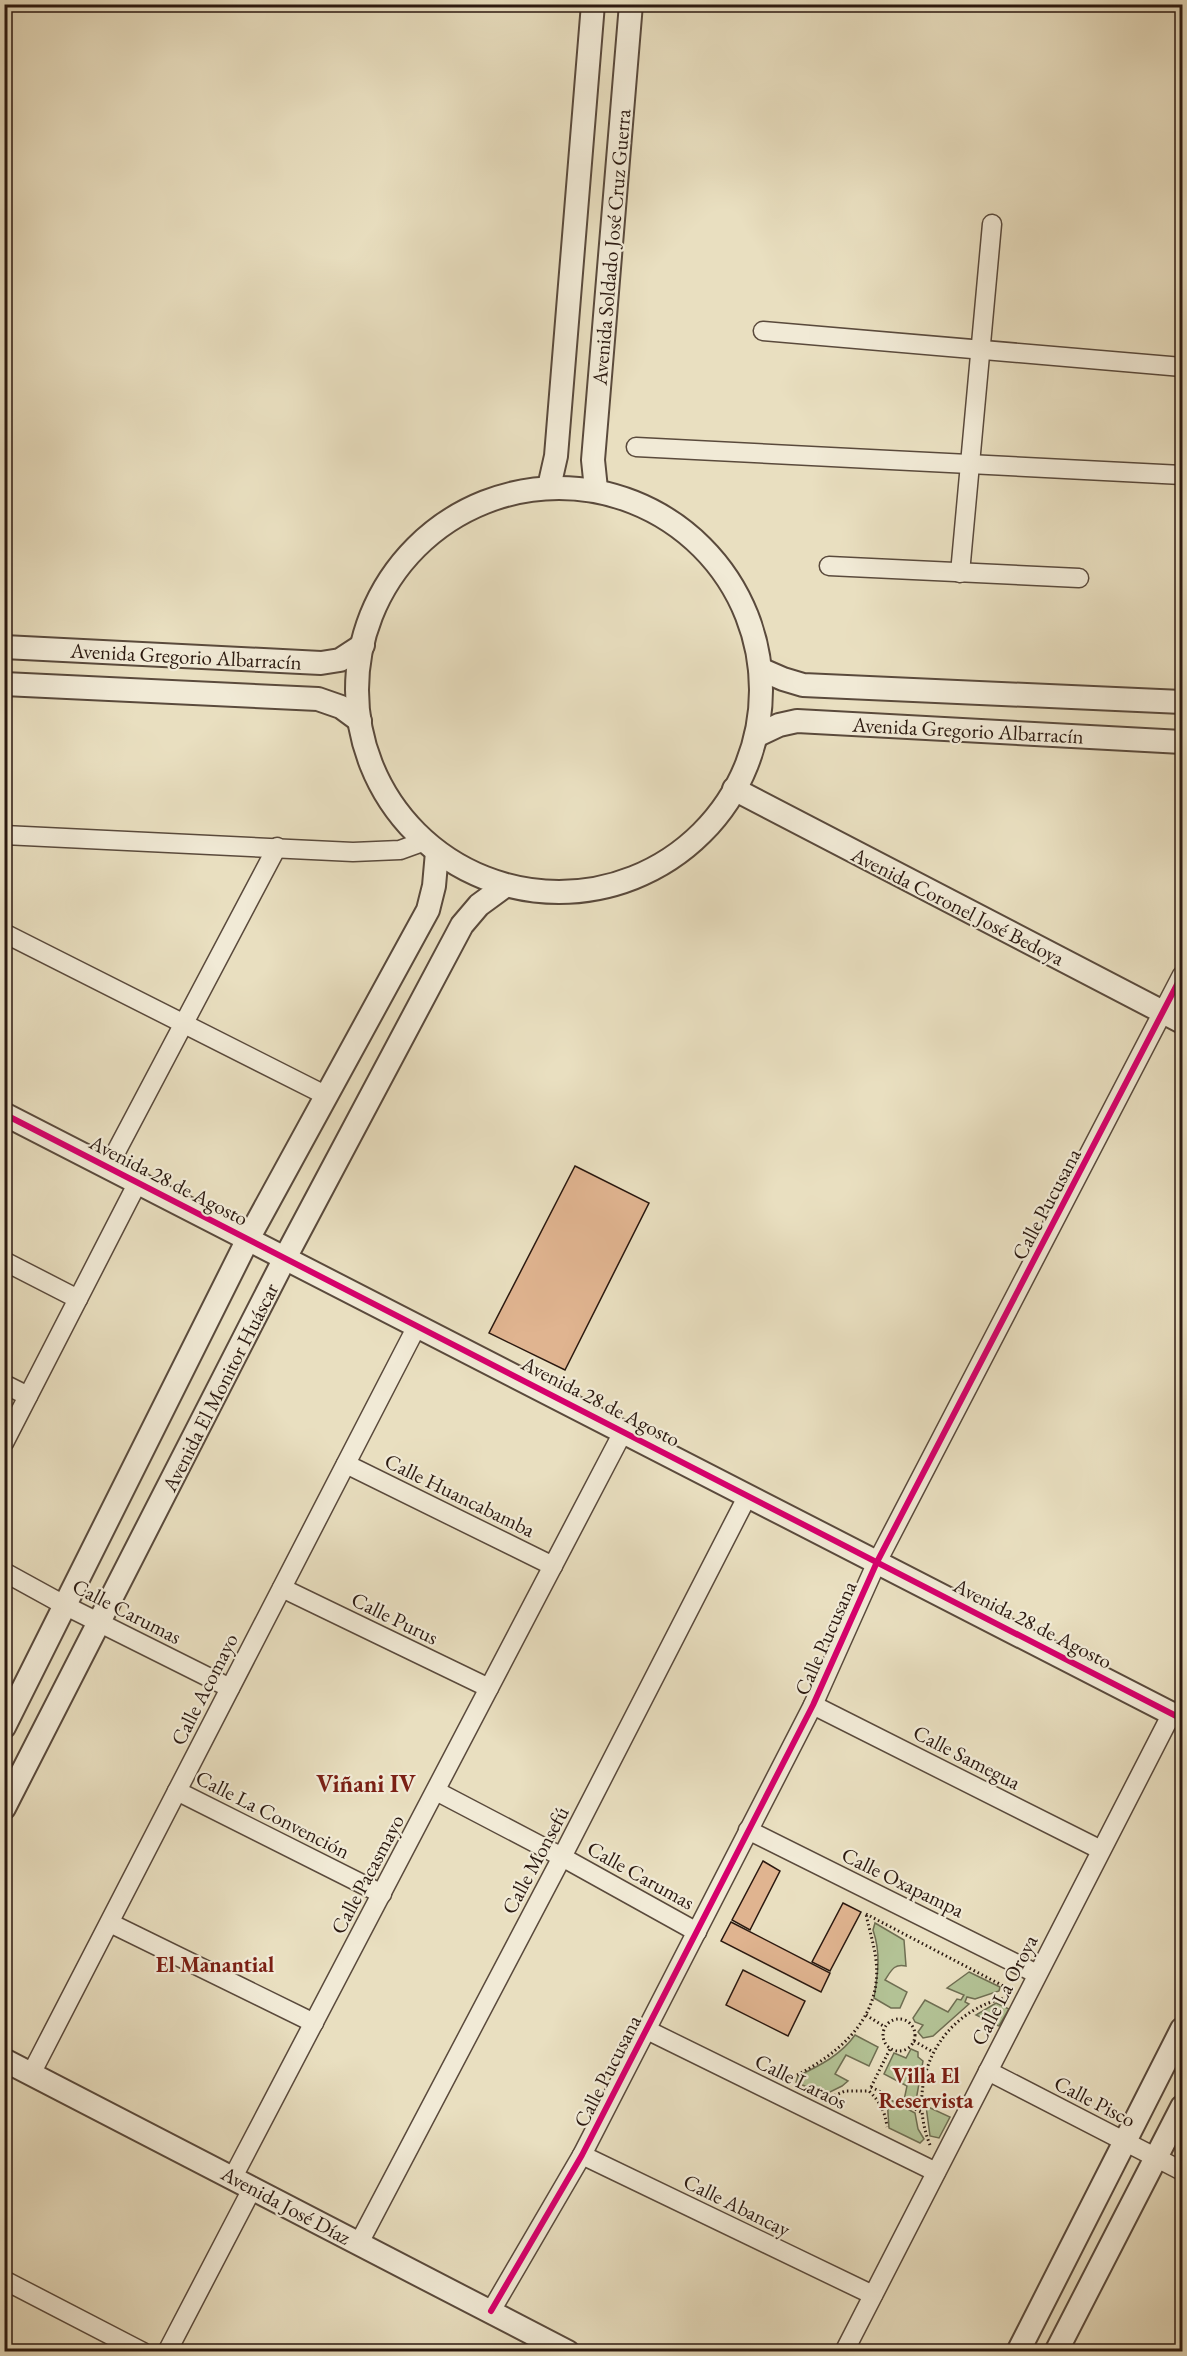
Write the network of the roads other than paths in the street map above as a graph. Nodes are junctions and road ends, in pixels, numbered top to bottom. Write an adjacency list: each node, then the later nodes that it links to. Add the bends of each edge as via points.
1 (593, 4): 10 (street, Avenida Soldado José Cruz Guerra, via 556,456)
2 (631, 4): 11 (street, Avenida Soldado José Cruz Guerra, via 593,460)
3 (992, 224): 5 (street)
4 (763, 331): 5 (street)
5 (981, 350): 6 (street); 8 (street)
6 (1182, 366)
7 (636, 447): 8 (street)
8 (970, 464): 9 (street); 13 (street)
9 (1182, 475)
10 (549, 487): 11 (street); 15 (street, via 482,503 448,521 418,545 394,574 375,608)
11 (597, 489): 17 (street, via 642,505 678,526 710,554 734,588 751,627)
12 (829, 567): 13 (street)
13 (960, 573): 14 (street)
14 (1079, 578)
15 (363, 645): 16 (street, Avenida Gregorio Albarracín, via 340,660 321,663); 20 (street, via 358,683)
16 (4, 647)
17 (760, 669): 19 (street, Avenida Gregorio Albarracín, via 803,685); 21 (street)
18 (4, 684): 20 (street, Avenida Gregorio Albarracín, via 318,699 341,707)
19 (1182, 702)
20 (360, 721): 25 (street, via 369,759 386,794 408,825)
21 (756, 736): 22 (street, Avenida Gregorio Albarracín, via 797,721); 23 (street)
22 (1182, 742)
23 (734, 789): 27 (street, via 722,810 695,840 662,865 626,882 576,892 546,893); 30 (street, Avenida Coronel José Bedoya)
24 (4, 835): 26 (street)
25 (431, 846): 26 (street, via 353,852); 27 (street, via 469,872); 32 (street, Avenida El Monitor Huáscar, via 434,886 428,910)
26 (277, 847): 31 (street)
27 (505, 886): 37 (street, Avenida El Monitor Huáscar, via 479,905 462,925)
28 (4, 933): 31 (street)
29 (1182, 975): 30 (street, Calle Pucusana)
30 (1173, 1017): 47 (street, Calle Pucusana)
31 (184, 1024): 32 (street); 34 (street)
32 (327, 1096): 36 (street, Avenida El Monitor Huáscar)
33 (4, 1114): 34 (street, Avenida 28 de Agosto)
34 (108, 1167): 35 (street, Avenida 28 de Agosto)
35 (138, 1182): 36 (street, Avenida 28 de Agosto); 39 (street)
36 (248, 1239): 37 (street, Avenida 28 de Agosto); 51 (street, Avenida El Monitor Huáscar)
37 (285, 1258): 40 (street, Avenida 28 de Agosto); 52 (street, Avenida El Monitor Huáscar)
38 (4, 1261): 39 (street)
39 (78, 1299): 42 (street)
40 (417, 1326): 43 (street, Avenida 28 de Agosto); 45 (street, Calle Acomayo)
41 (4, 1384): 42 (street)
42 (28, 1396): 44 (street)
43 (623, 1432): 46 (street, Avenida 28 de Agosto); 48 (street, Calle Pacasmayo)
44 (4, 1443)
45 (346, 1464): 48 (street, Calle Huancabamba); 50 (street, Calle Acomayo)
46 (748, 1495): 47 (street, Avenida 28 de Agosto); 63 (street, Calle Monsefú)
47 (877, 1562): 55 (street, Calle Pucusana); 56 (street, Avenida 28 de Agosto)
48 (553, 1566): 54 (street, Calle Pacasmayo)
49 (4, 1572): 51 (street, Calle Carumas)
50 (282, 1588): 53 (street, Calle Acomayo); 54 (street, Calle Purus)
51 (66, 1606): 52 (street, Calle Carumas); 57 (street, Avenida El Monitor Huáscar)
52 (100, 1623): 53 (street, Calle Carumas); 60 (street, Avenida El Monitor Huáscar)
53 (230, 1688): 58 (street, Calle Acomayo)
54 (489, 1688): 59 (street, Calle Pacasmayo)
55 (813, 1705): 61 (street, Calle Pucusana); 62 (street, Calle Samegua)
56 (1177, 1716): 62 (street, Calle La Oroya)
57 (4, 1726)
58 (177, 1791): 64 (street, Calle La Convención); 65 (street, Calle Acomayo)
59 (436, 1791): 63 (street, Calle Carumas); 64 (street, Calle Pacasmayo)
60 (4, 1808)
61 (748, 1830): 66 (street, Calle Pucusana); 67 (street, Calle Oxapampa)
62 (1101, 1850): 67 (street, Calle La Oroya)
63 (562, 1857): 66 (street, Calle Carumas); 81 (street, Calle Monsefú)
64 (382, 1894): 68 (street, Calle Pacasmayo)
65 (110, 1923): 68 (street); 73 (street, Calle Acomayo)
66 (697, 1932): 70 (street, Calle Pucusana)
67 (1037, 1974): 72 (street, Calle La Oroya)
68 (314, 2023): 80 (street, Calle Pacasmayo)
69 (1182, 2029): 75 (street)
70 (647, 2030): 76 (street, Calle Pucusana); 79 (street, Calle Laraos)
71 (4, 2060): 73 (street, Avenida José Díaz)
72 (988, 2071): 75 (street, Calle Pisco); 79 (street, Calle La Oroya)
73 (31, 2074): 80 (street, Avenida José Díaz)
74 (1182, 2107): 77 (street)
75 (1125, 2142): 77 (street, Calle Pisco); 89 (street)
76 (582, 2155): 83 (street, Calle Abancay); 84 (street, Calle Pucusana)
77 (1156, 2158): 78 (street, Calle Pisco); 90 (street)
78 (1182, 2171)
79 (936, 2172): 83 (street, Calle La Oroya)
80 (243, 2182): 81 (street, Avenida José Díaz); 86 (street, Calle Pacasmayo)
81 (359, 2243): 84 (street, Avenida José Díaz)
82 (4, 2280): 85 (street)
83 (873, 2295): 88 (street, Calle La Oroya)
84 (491, 2311): 87 (street, Avenida José Díaz)
85 (143, 2352)
86 (167, 2352)
87 (568, 2352)
88 (844, 2352)
89 (1018, 2352)
90 (1056, 2352)

